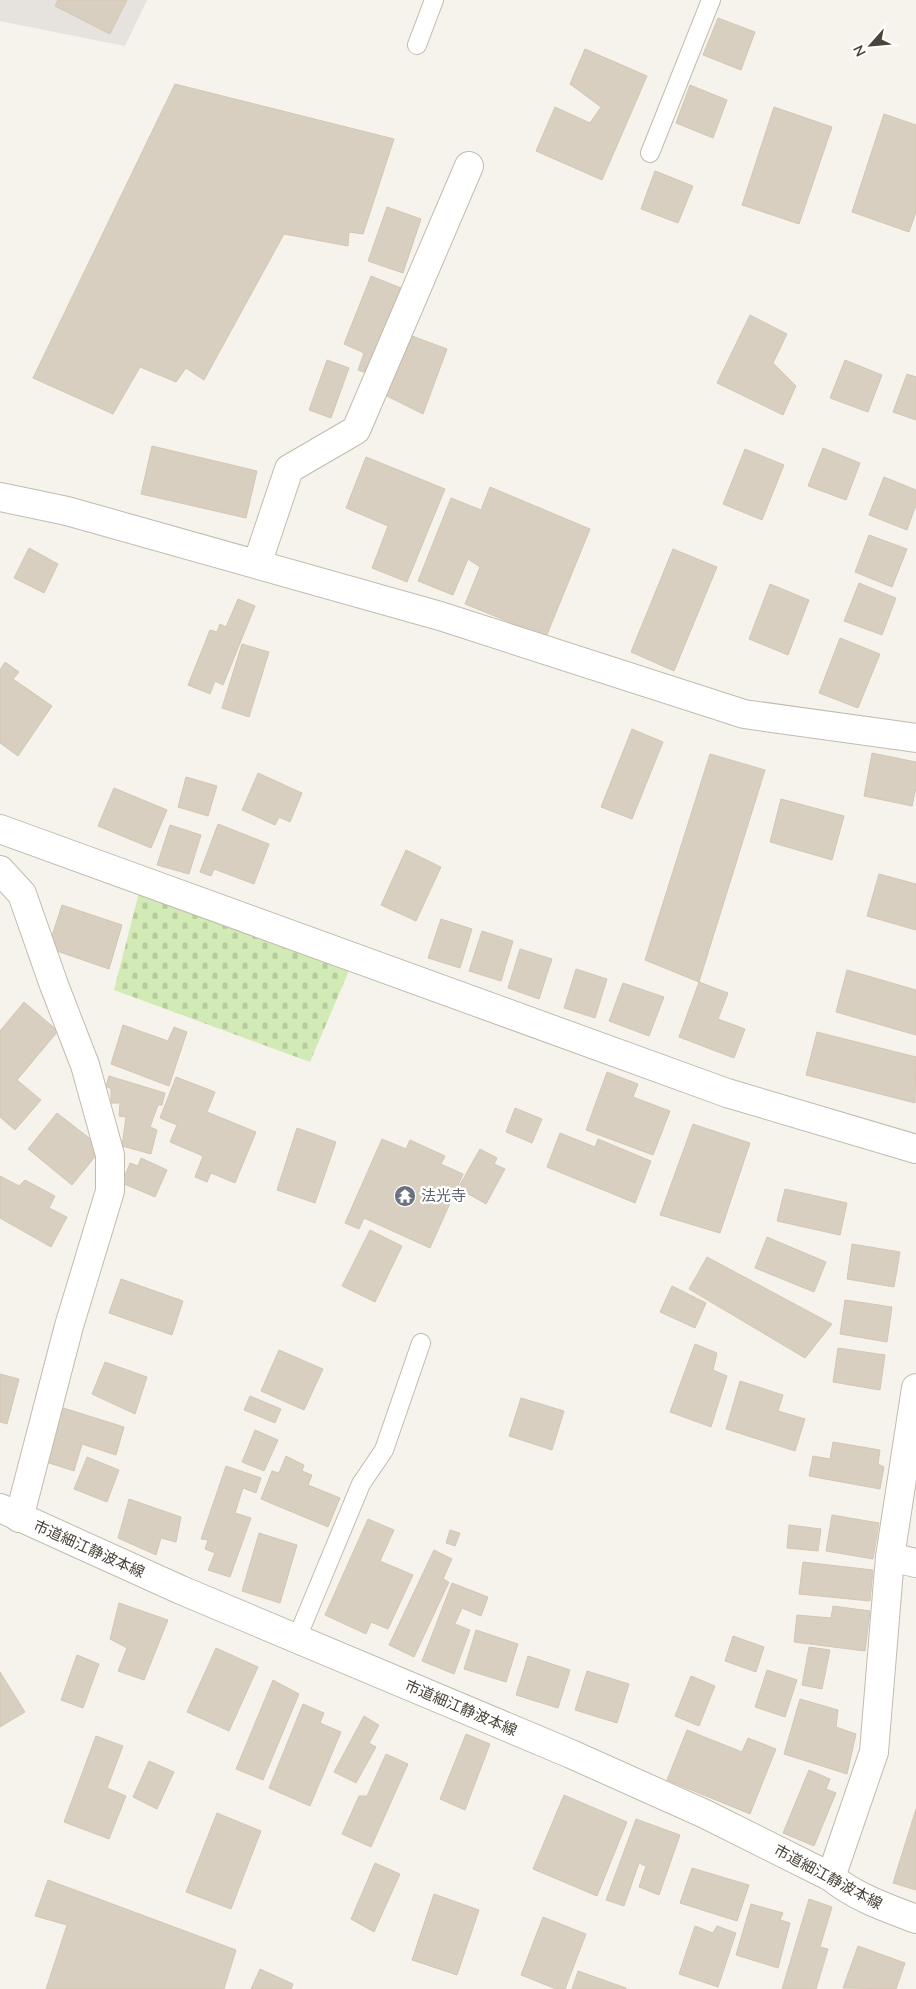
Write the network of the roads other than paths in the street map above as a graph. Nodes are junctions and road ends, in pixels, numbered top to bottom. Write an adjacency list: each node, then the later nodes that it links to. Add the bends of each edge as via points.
1 (434, 0): 3 (lane)
2 (711, 0): 4 (lane)
3 (417, 45)
4 (650, 153)
5 (470, 166): 7 (street, via 356,430 289,469)
6 (0, 497): 7 (street, via 67,511)
7 (257, 564): 8 (street, via 440,616 744,714)
8 (916, 738)
9 (0, 829): 11 (street, via 727,1093)
10 (0, 870): 14 (street, via 22,894 85,1065 110,1155 110,1191)
11 (916, 1149)
12 (421, 1343): 17 (lane, via 384,1450 360,1484)
13 (916, 1388): 15 (street)
14 (10, 1513): 17 (street, 市道細江静波本線, via 181,1590)
15 (890, 1556): 16 (street); 18 (street, via 874,1752)
16 (916, 1563)
17 (298, 1638): 18 (street, 市道細江静波本線, via 696,1810)
18 (831, 1877): 19 (street, 市道細江静波本線, via 851,1891)
19 (916, 1919)

